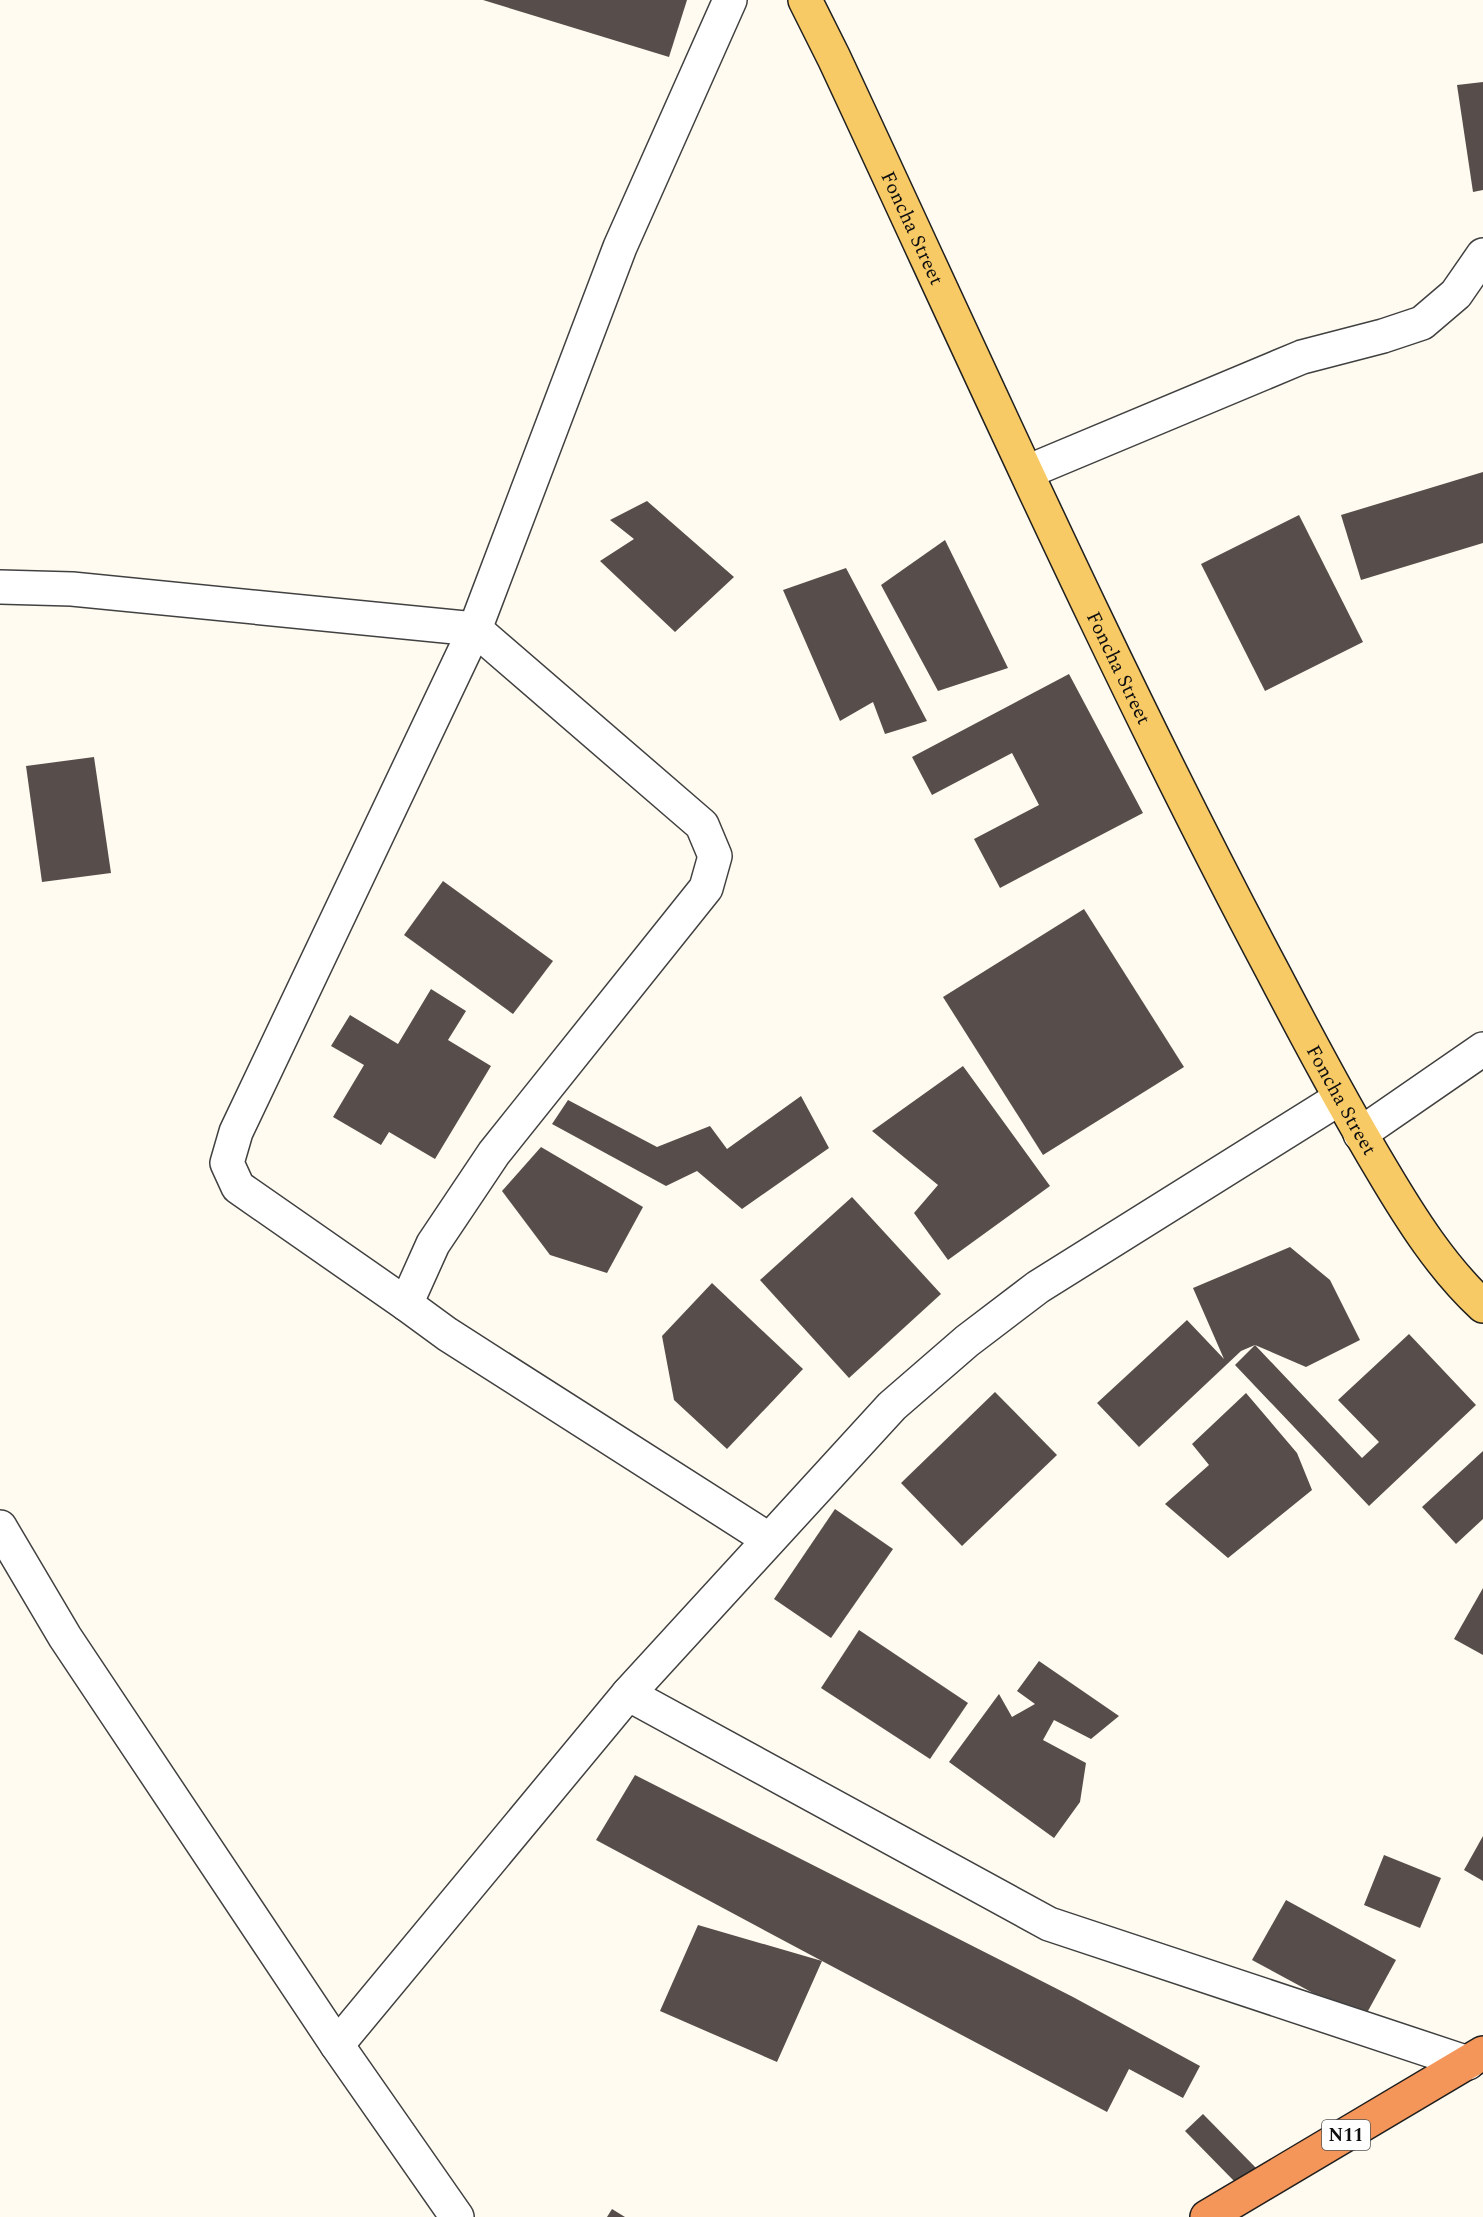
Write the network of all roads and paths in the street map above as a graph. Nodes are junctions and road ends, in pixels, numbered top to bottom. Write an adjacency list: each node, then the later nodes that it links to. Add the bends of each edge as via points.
1 (730, 0): 6 (street, via 620,247)
2 (804, 0): 4 (main road, Foncha Street)
3 (1483, 255): 4 (street, via 1456,294 1422,323 1302,357)
4 (1027, 472): 8 (main road, Foncha Street, via 1154,740)
5 (0, 587): 6 (street, via 72,589)
6 (475, 629): 10 (street, via 236,1132 227,1163 238,1187); 10 (street, via 702,825 715,856 706,888 494,1153 433,1244)
7 (1483, 1049): 9 (street)
8 (1340, 1098): 9 (main road, Foncha Street); 13 (street, via 1038,1287 967,1341 892,1406)
9 (1360, 1134): 11 (main road, Foncha Street, via 1410,1217 1463,1288)
10 (406, 1304): 13 (street)
11 (1483, 1306)
12 (0, 1527): 15 (street, via 65,1637)
13 (768, 1539): 14 (street)
14 (628, 1694): 15 (street); 16 (street, via 1049,1924)
15 (337, 2045): 17 (street)
16 (1475, 2058): 18 (highway, N11)
17 (457, 2217)
18 (1207, 2217)

